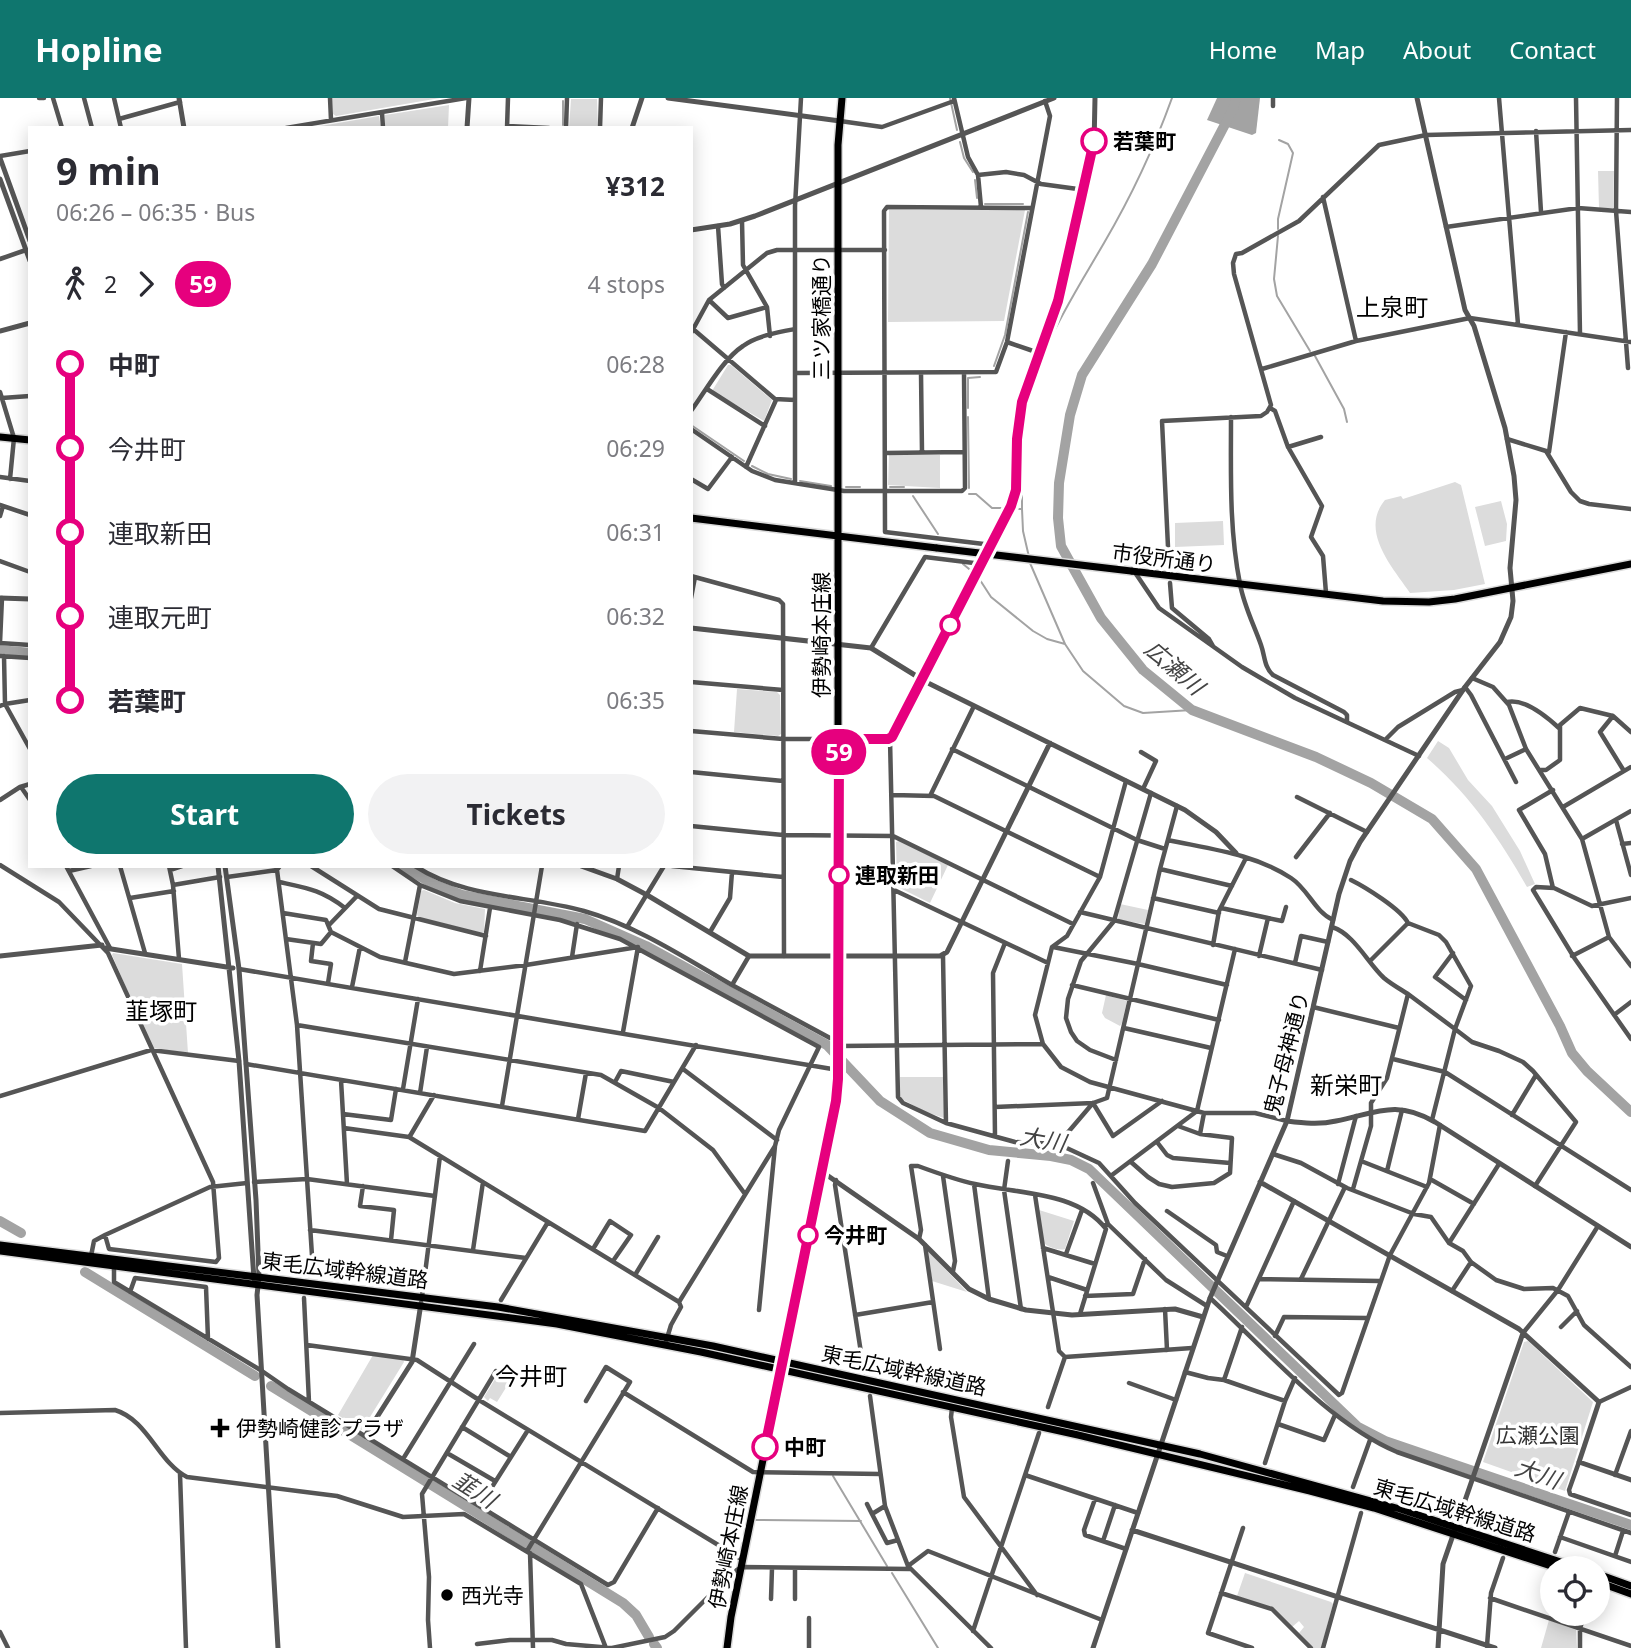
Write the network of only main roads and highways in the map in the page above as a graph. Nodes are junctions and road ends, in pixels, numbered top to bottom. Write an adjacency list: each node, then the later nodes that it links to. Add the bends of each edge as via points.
1 (842, 98): 5 (main road, 三ツ家橋通り)
2 (0, 437): 3 (main road)
3 (28, 440)
4 (693, 517): 5 (main road, 市役所通り)
5 (838, 536): 6 (main road, 市役所通り, bridge, via 1390,601 1429,602); 10 (main road, 伊勢崎本庄線, via 839,1066 836,1101)
6 (1631, 564)
7 (0, 1245): 9 (main road, 東毛広域幹線道路)
8 (0, 1251): 9 (main road, 東毛広域幹線道路)
9 (256, 1279): 10 (main road, 東毛広域幹線道路, via 421,1302 498,1307)
10 (781, 1365): 11 (main road, 東毛広域幹線道路); 11 (main road, 東毛広域幹線道路, via 953,1408); 19 (main road, 伊勢崎本庄線)
11 (1159, 1449): 12 (main road, 東毛広域幹線道路, via 1313,1484)
12 (1455, 1530): 13 (main road, 東毛広域幹線道路); 14 (main road, 東毛広域幹線道路)
13 (1540, 1556)
14 (1540, 1562)
15 (1610, 1578): 17 (main road)
16 (1610, 1586): 18 (main road)
17 (1631, 1586)
18 (1631, 1594)
19 (727, 1648)

